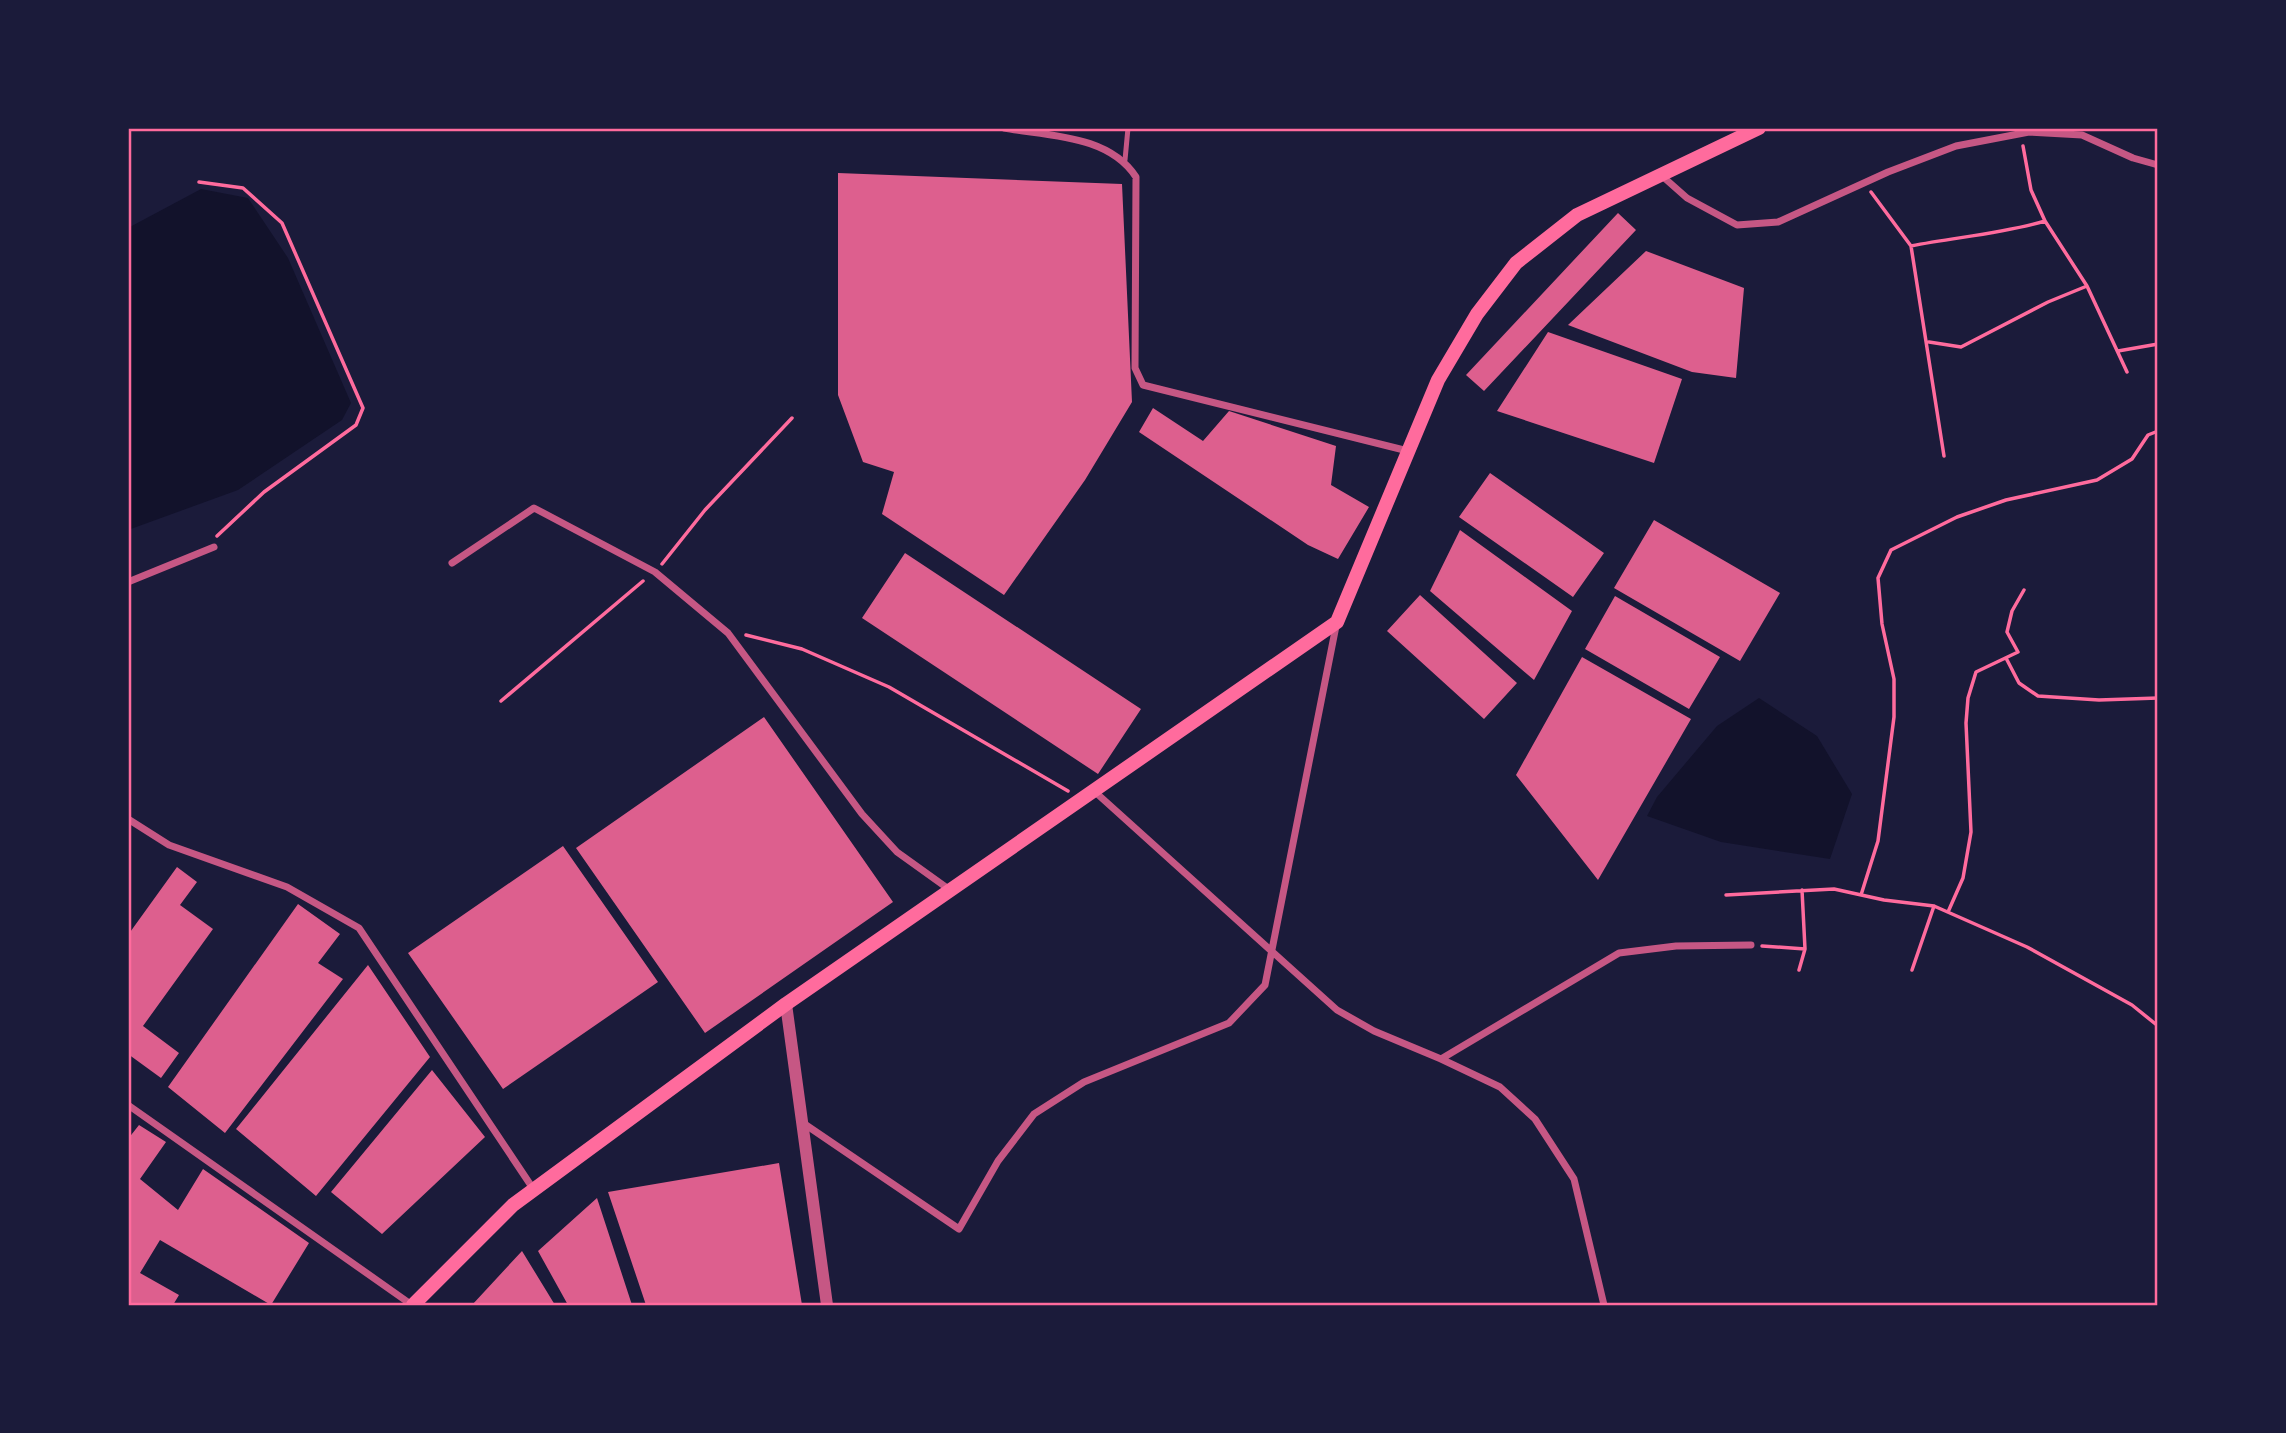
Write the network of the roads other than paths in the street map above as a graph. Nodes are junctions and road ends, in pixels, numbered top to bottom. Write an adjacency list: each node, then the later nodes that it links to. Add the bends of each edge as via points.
1 (1004, 128): 4 (street, via 1097,145)
2 (1128, 128): 4 (lane)
3 (1759, 128): 6 (main road)
4 (1125, 160): 7 (street, via 1136,177 1135,368 1143,385)
5 (2158, 165): 6 (street, via 2082,135 2020,134 1956,146 1778,222 1737,225 1687,198)
6 (1660, 175): 7 (main road, via 1577,215 1516,263 1477,314 1438,380)
7 (1408, 451): 11 (main road)
8 (214, 547): 10 (street)
9 (452, 564): 14 (street, via 534,508 655,572 728,633 862,814 897,852)
10 (128, 582)
11 (1337, 622): 12 (main road); 16 (street)
12 (1088, 795): 14 (main road); 16 (street)
13 (128, 819): 21 (street, via 169,845 287,887 359,929)
14 (950, 890): 17 (main road)
15 (1751, 945): 18 (street, via 1675,946 1619,953)
16 (1272, 950): 18 (street, via 1337,1010); 20 (street, via 1265,985 1229,1023 1084,1082 1034,1114 998,1161 959,1229)
17 (786, 1004): 20 (street); 21 (main road)
18 (1441, 1059): 24 (street, via 1500,1087 1535,1119 1574,1179)
19 (128, 1105): 22 (street)
20 (802, 1123): 23 (street)
21 (534, 1190): 22 (main road, via 513,1205)
22 (413, 1305)
23 (827, 1305)
24 (1604, 1305)

